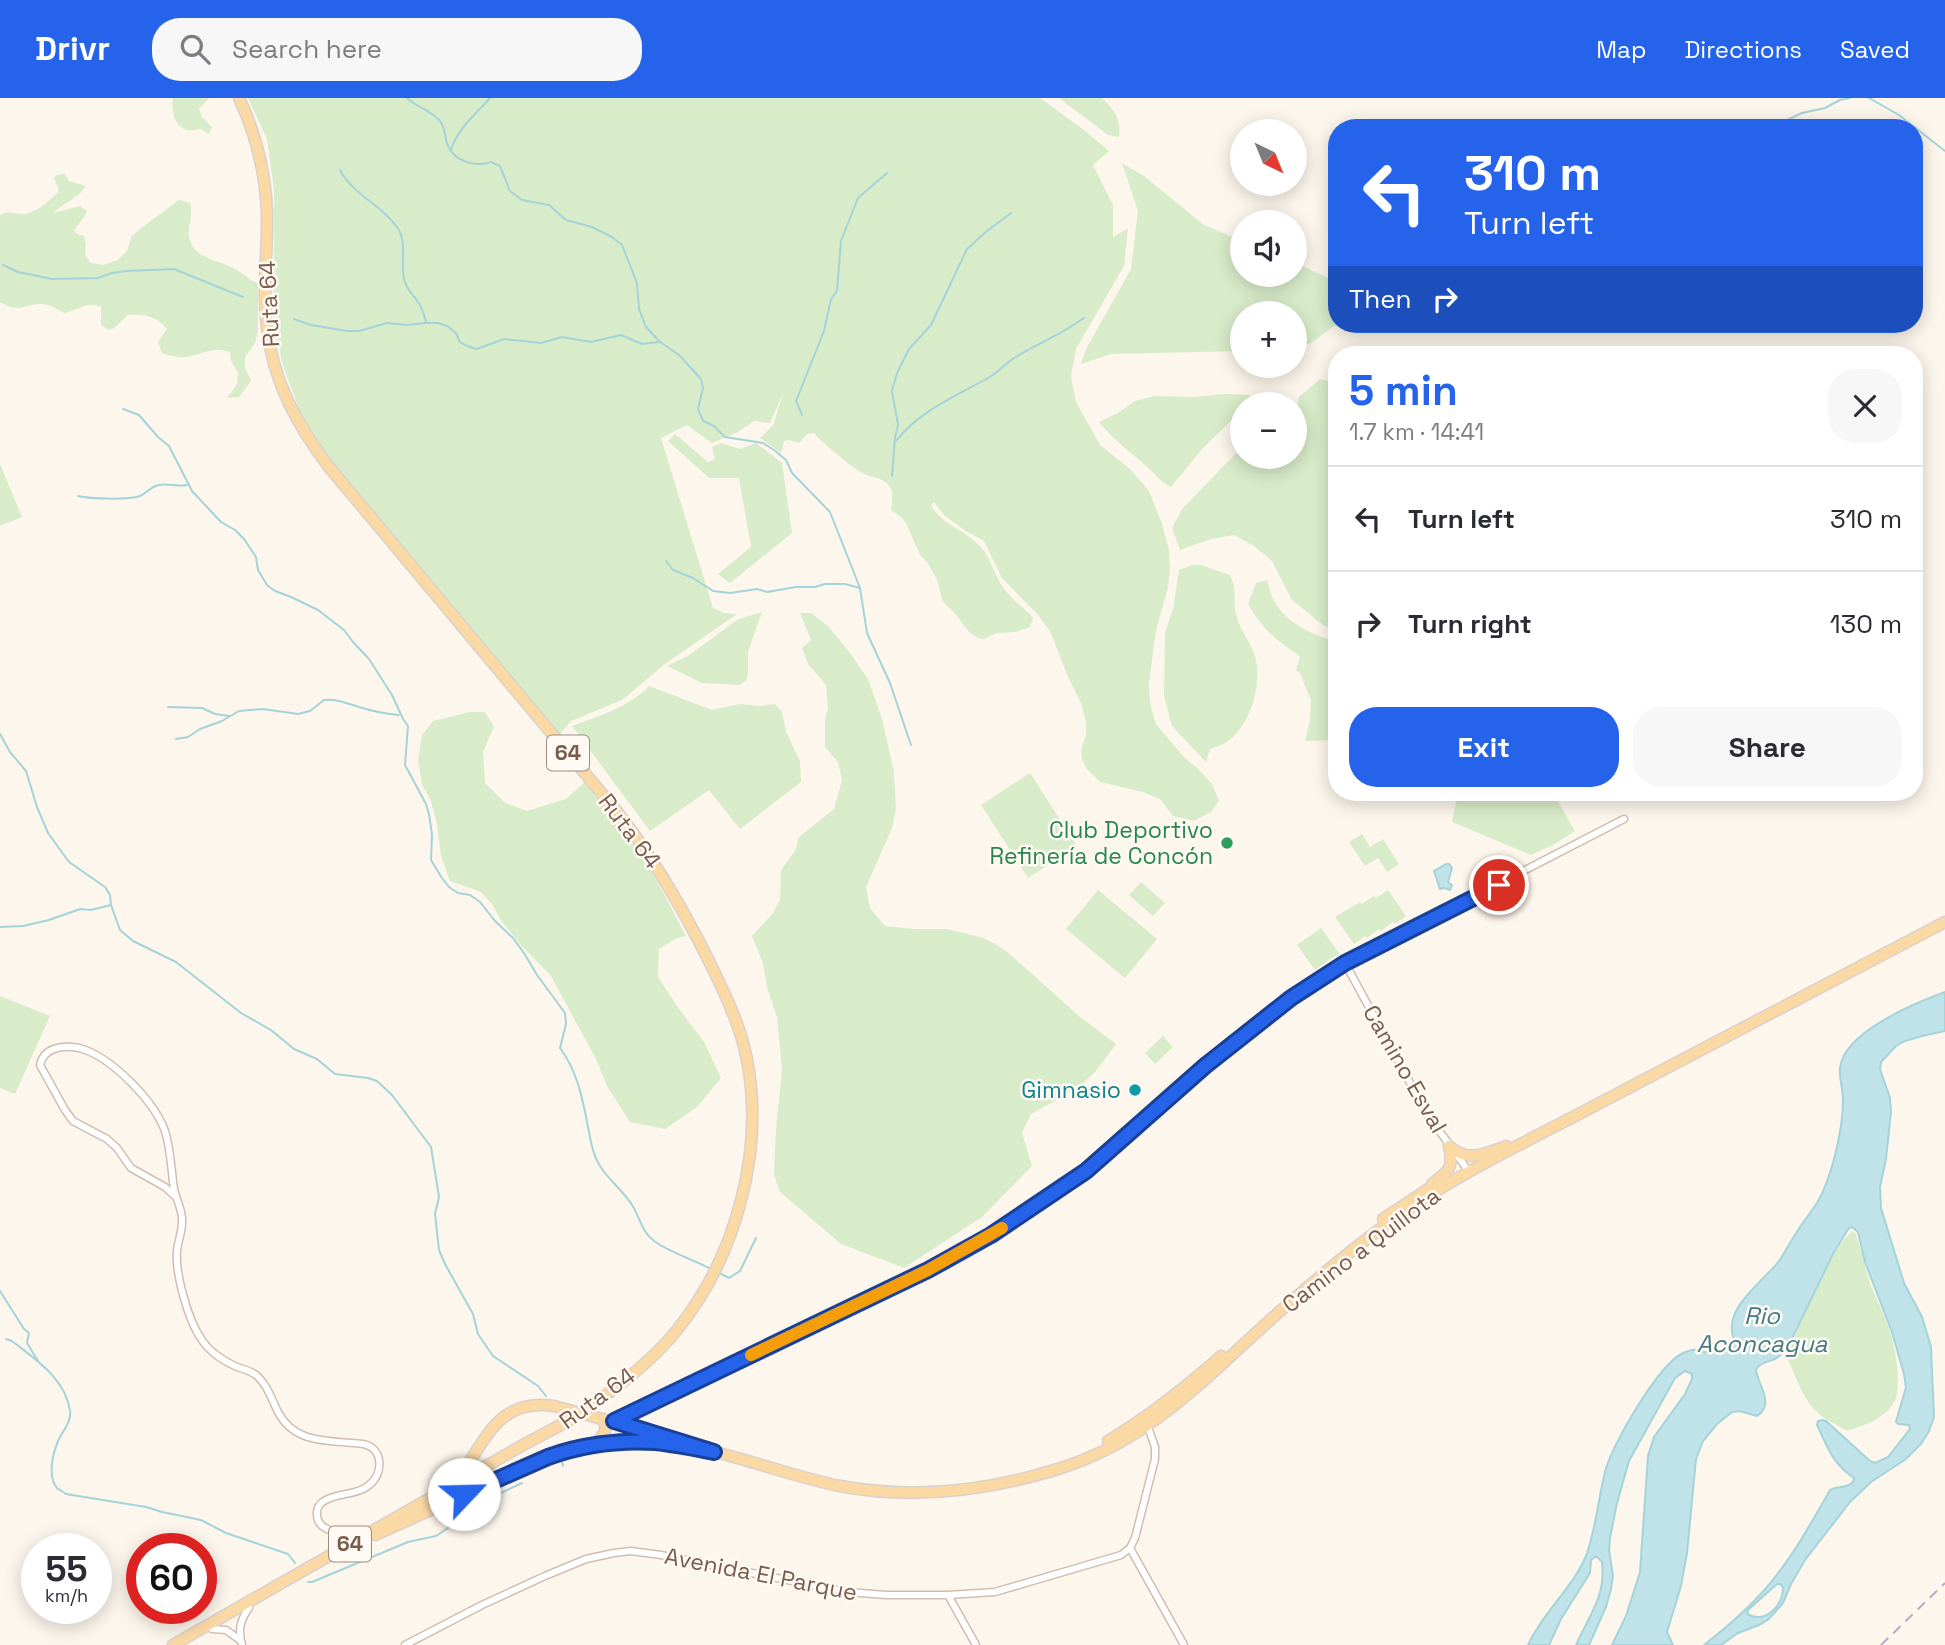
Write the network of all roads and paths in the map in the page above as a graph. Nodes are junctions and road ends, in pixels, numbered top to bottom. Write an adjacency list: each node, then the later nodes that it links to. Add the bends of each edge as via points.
1 (239, 98): 13 (main road, Ruta 64 / 64, bridge, via 261,155 267,211 267,330 274,366 290,407 328,467 645,848 701,945 743,1044 750,1082 751,1135 744,1189 726,1244 703,1292 677,1331 637,1371 570,1420)
2 (1624, 820): 4 (street)
3 (1945, 922): 5 (main road, Camino a Quillota)
4 (1345, 963): 6 (street, Camino Esval); 11 (street, via 1244,1034 1086,1171 991,1235 928,1270)
5 (1735, 1031): 7 (main road, Camino a Quillota); 8 (main road, Camino a Quillota)
6 (1449, 1146): 7 (main road, via 1473,1157); 8 (street, Camino Esval); 9 (main road, via 1451,1167)
7 (1506, 1146): 8 (main road, Camino a Quillota)
8 (1468, 1170): 9 (main road, Camino a Quillota); 12 (main road, Camino a Quillota, via 1372,1236 1184,1398)
9 (1426, 1189): 12 (main road, Camino a Quillota, via 1351,1244)
10 (176, 1197): 10 (street, via 164,1128 138,1090 118,1070 78,1048 63,1047 41,1057 40,1065 74,1121 107,1139 131,1168); 17 (street, via 183,1222 177,1263 198,1334 214,1354 259,1377 290,1429 374,1449 380,1463 368,1487 325,1500 316,1514 323,1528)
11 (608, 1420): 14 (main road, via 600,1440); 15 (main road); 16 (main road, via 543,1405 519,1408 495,1424)
12 (1146, 1422): 15 (main road, Camino a Quillota, via 1091,1456 1043,1473 931,1493 873,1491 825,1482); 18 (street, via 1155,1447 1154,1459)
13 (527, 1444): 16 (main road, Ruta 64 / 64); 17 (main road, Ruta 64 / 64)
14 (592, 1446): 15 (main road, via 655,1442); 17 (main road, via 548,1457)
15 (714, 1452)
16 (452, 1486): 17 (main road, Ruta 64 / 64)
17 (372, 1534): 20 (main road, Ruta 64 / 64); 23 (main road, Ruta 64 / 64)
18 (1130, 1548): 19 (street, Avenida El Parque, via 1121,1555 1008,1589); 27 (street)
19 (948, 1595): 25 (street, Avenida El Parque, via 848,1592 661,1555 622,1552 586,1559 545,1576); 26 (street)
20 (249, 1608): 21 (main road, Ruta 64 / 64); 22 (street, via 240,1623)
21 (212, 1629): 22 (street, via 226,1630); 24 (main road, Ruta 64 / 64)
22 (241, 1642)
23 (173, 1645)
24 (185, 1645)
25 (405, 1645)
26 (976, 1645)
27 (1184, 1645)

